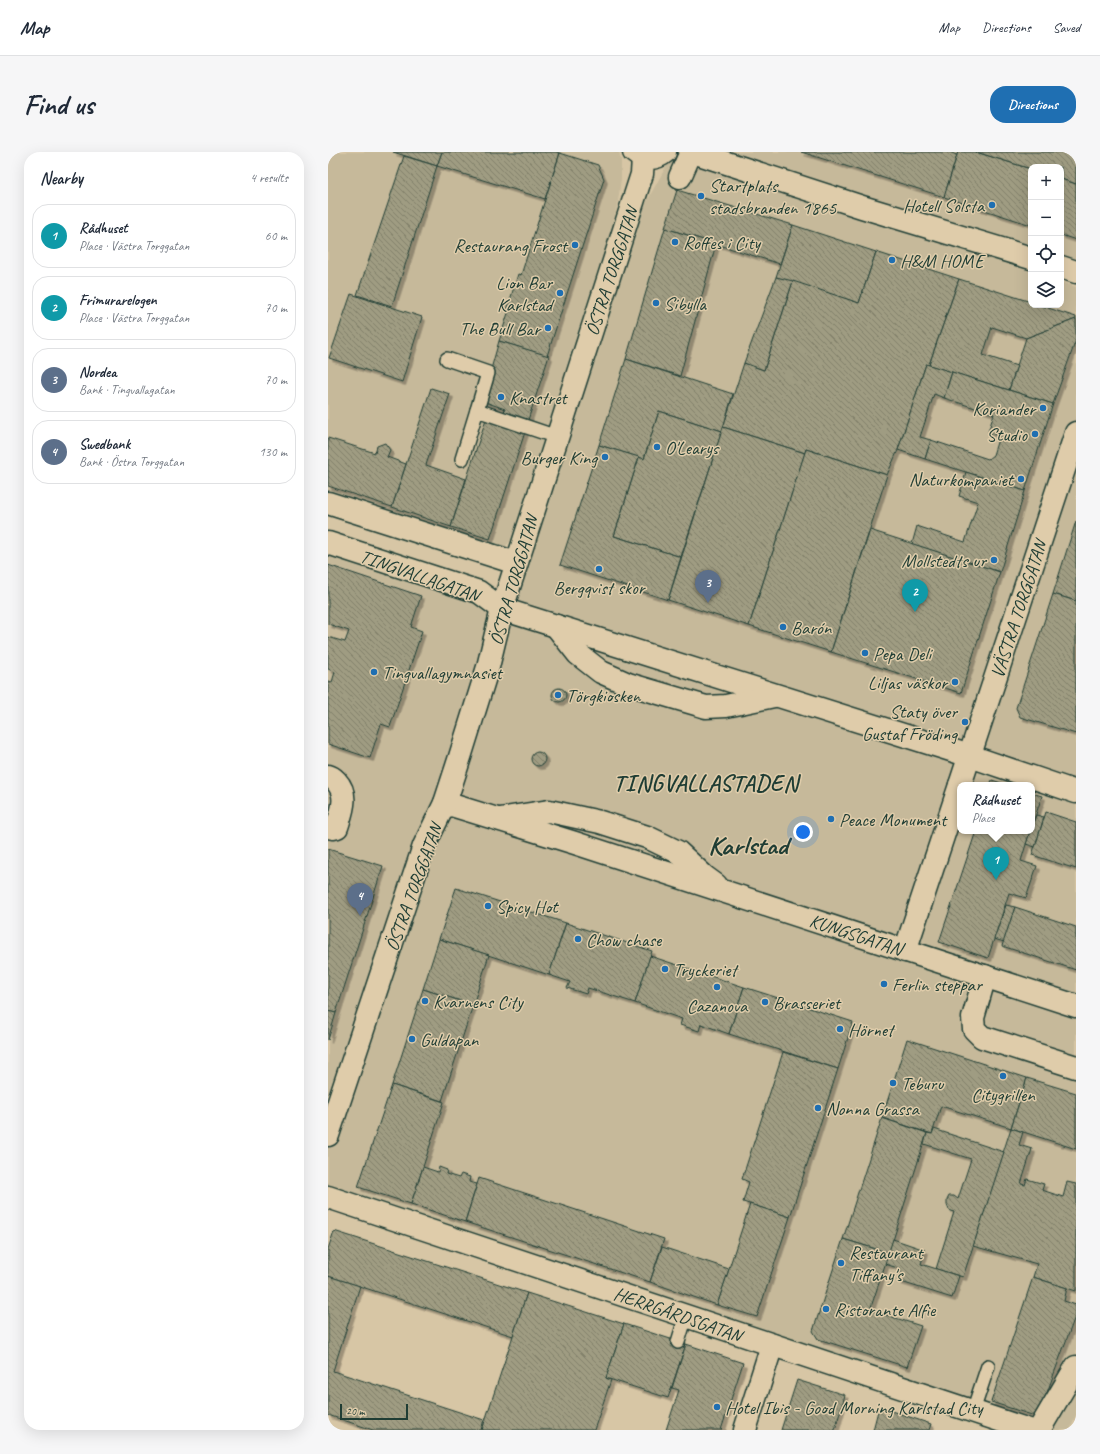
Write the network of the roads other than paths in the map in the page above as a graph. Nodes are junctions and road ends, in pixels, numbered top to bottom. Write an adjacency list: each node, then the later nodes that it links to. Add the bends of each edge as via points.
1 (665, 152): 3 (street, via 656,158)
2 (692, 152): 4 (street); 5 (street)
3 (639, 155): 11 (street, ÖSTRA TORGGATAN, via 642,174)
4 (680, 177)
5 (1028, 257)
6 (1064, 268): 7 (street)
7 (1076, 272)
8 (447, 359): 9 (lane, via 488,373)
9 (477, 410): 11 (lane); 12 (lane)
10 (1076, 433): 19 (street, VÄSTRA TORGGATAN)
11 (557, 437): 15 (street, ÖSTRA TORGGATAN)
12 (462, 459)
13 (328, 503): 15 (street, TINGVALLAGATAN)
14 (328, 543): 16 (street, TINGVALLAGATAN, via 479,592)
15 (516, 563): 16 (street, ÖSTRA TORGGATAN)
16 (502, 609): 17 (street, TINGVALLAGATAN); 24 (street, ÖSTRA TORGGATAN, via 488,667)
17 (556, 626): 18 (street, TINGVALLAGATAN); 18 (street, TINGVALLAGATAN, via 578,654 601,672 628,684 706,707 726,706)
18 (776, 696): 19 (street, TINGVALLAGATAN)
19 (970, 756): 21 (street, VÄSTRA TORGGATAN); 22 (street, TINGVALLAGATAN)
20 (328, 776): 26 (street, via 340,785 344,803 337,827)
21 (961, 782)
22 (1076, 792)
23 (957, 794): 28 (street, VÄSTRA TORGGATAN)
24 (445, 804): 25 (street, KUNGSGATAN); 32 (street, ÖSTRA TORGGATAN, via 424,846)
25 (495, 820): 27 (street, KUNGSGATAN); 27 (street, KUNGSGATAN, via 549,810 600,822 647,837 678,852)
26 (328, 827)
27 (726, 892): 28 (street, KUNGSGATAN)
28 (905, 950): 29 (street, KUNGSGATAN)
29 (986, 976): 30 (street, KUNGSGATAN); 31 (street, via 973,1018 974,1029 982,1037)
30 (1076, 1006)
31 (1076, 1067)
32 (328, 1135)
33 (328, 1197): 34 (street, HERRGÅRDSGATAN)
34 (686, 1316): 35 (lane); 36 (street, HERRGÅRDSGATAN)
35 (678, 1342)
36 (772, 1345): 39 (street, HERRGÅRDSGATAN); 40 (street)
37 (988, 1366): 39 (lane)
38 (1076, 1367): 42 (street)
39 (973, 1411): 41 (street, HERRGÅRDSGATAN)
40 (745, 1430)
41 (1029, 1430)
42 (1039, 1430)

